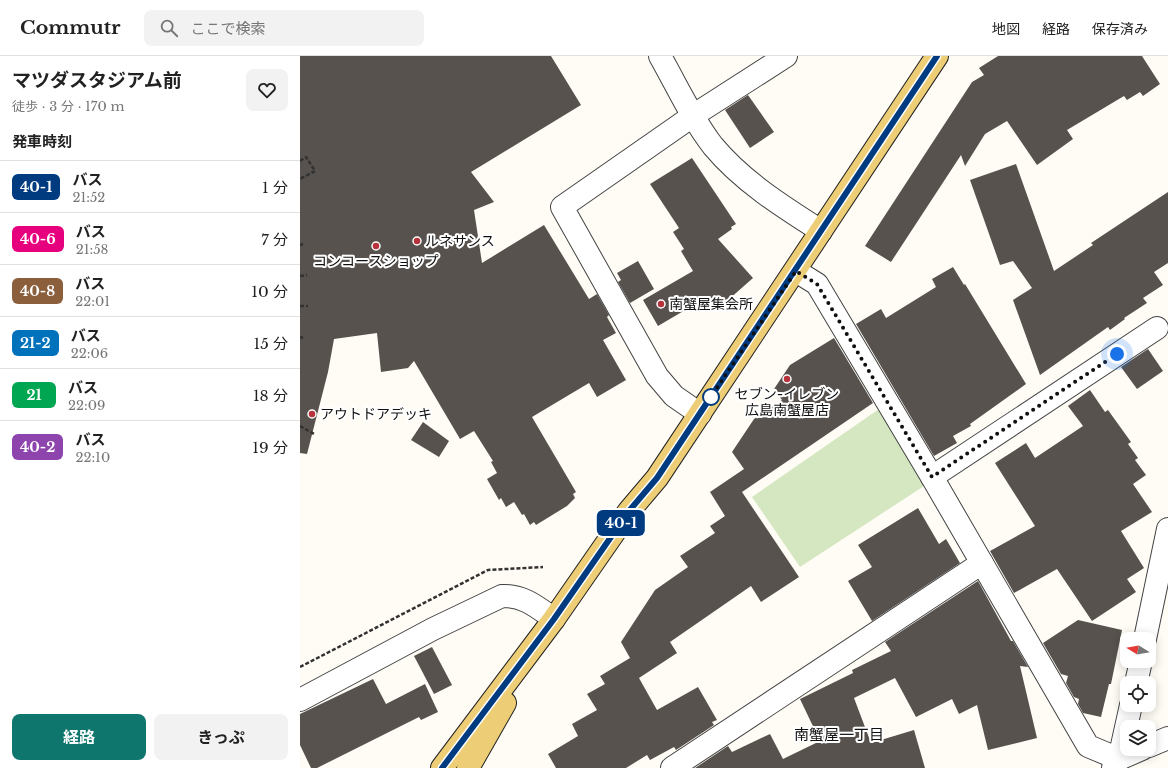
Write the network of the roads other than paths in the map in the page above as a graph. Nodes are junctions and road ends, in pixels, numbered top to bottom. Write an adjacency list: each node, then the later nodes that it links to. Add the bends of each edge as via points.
1 (660, 56): 4 (street)
2 (786, 56): 4 (street)
3 (937, 56): 5 (main road)
4 (694, 115): 5 (street, via 712,144 731,166 784,208); 8 (street, via 562,207 657,376 674,396)
5 (821, 231): 6 (main road)
6 (796, 271): 8 (main road); 9 (street, via 817,284)
7 (1157, 328): 9 (street)
8 (700, 414): 12 (main road, via 657,478 629,511)
9 (932, 477): 11 (street)
10 (1168, 529): 13 (street)
11 (982, 563): 19 (street, via 1088,746); 22 (street)
12 (554, 619): 14 (street, via 522,598 502,596); 20 (main road); 21 (main road)
13 (1146, 632)
14 (300, 700)
15 (1129, 712): 19 (street)
16 (1168, 738): 17 (street)
17 (1156, 743)
18 (1129, 756): 19 (street)
19 (1116, 763)
20 (442, 768)
21 (468, 768)
22 (672, 768)

